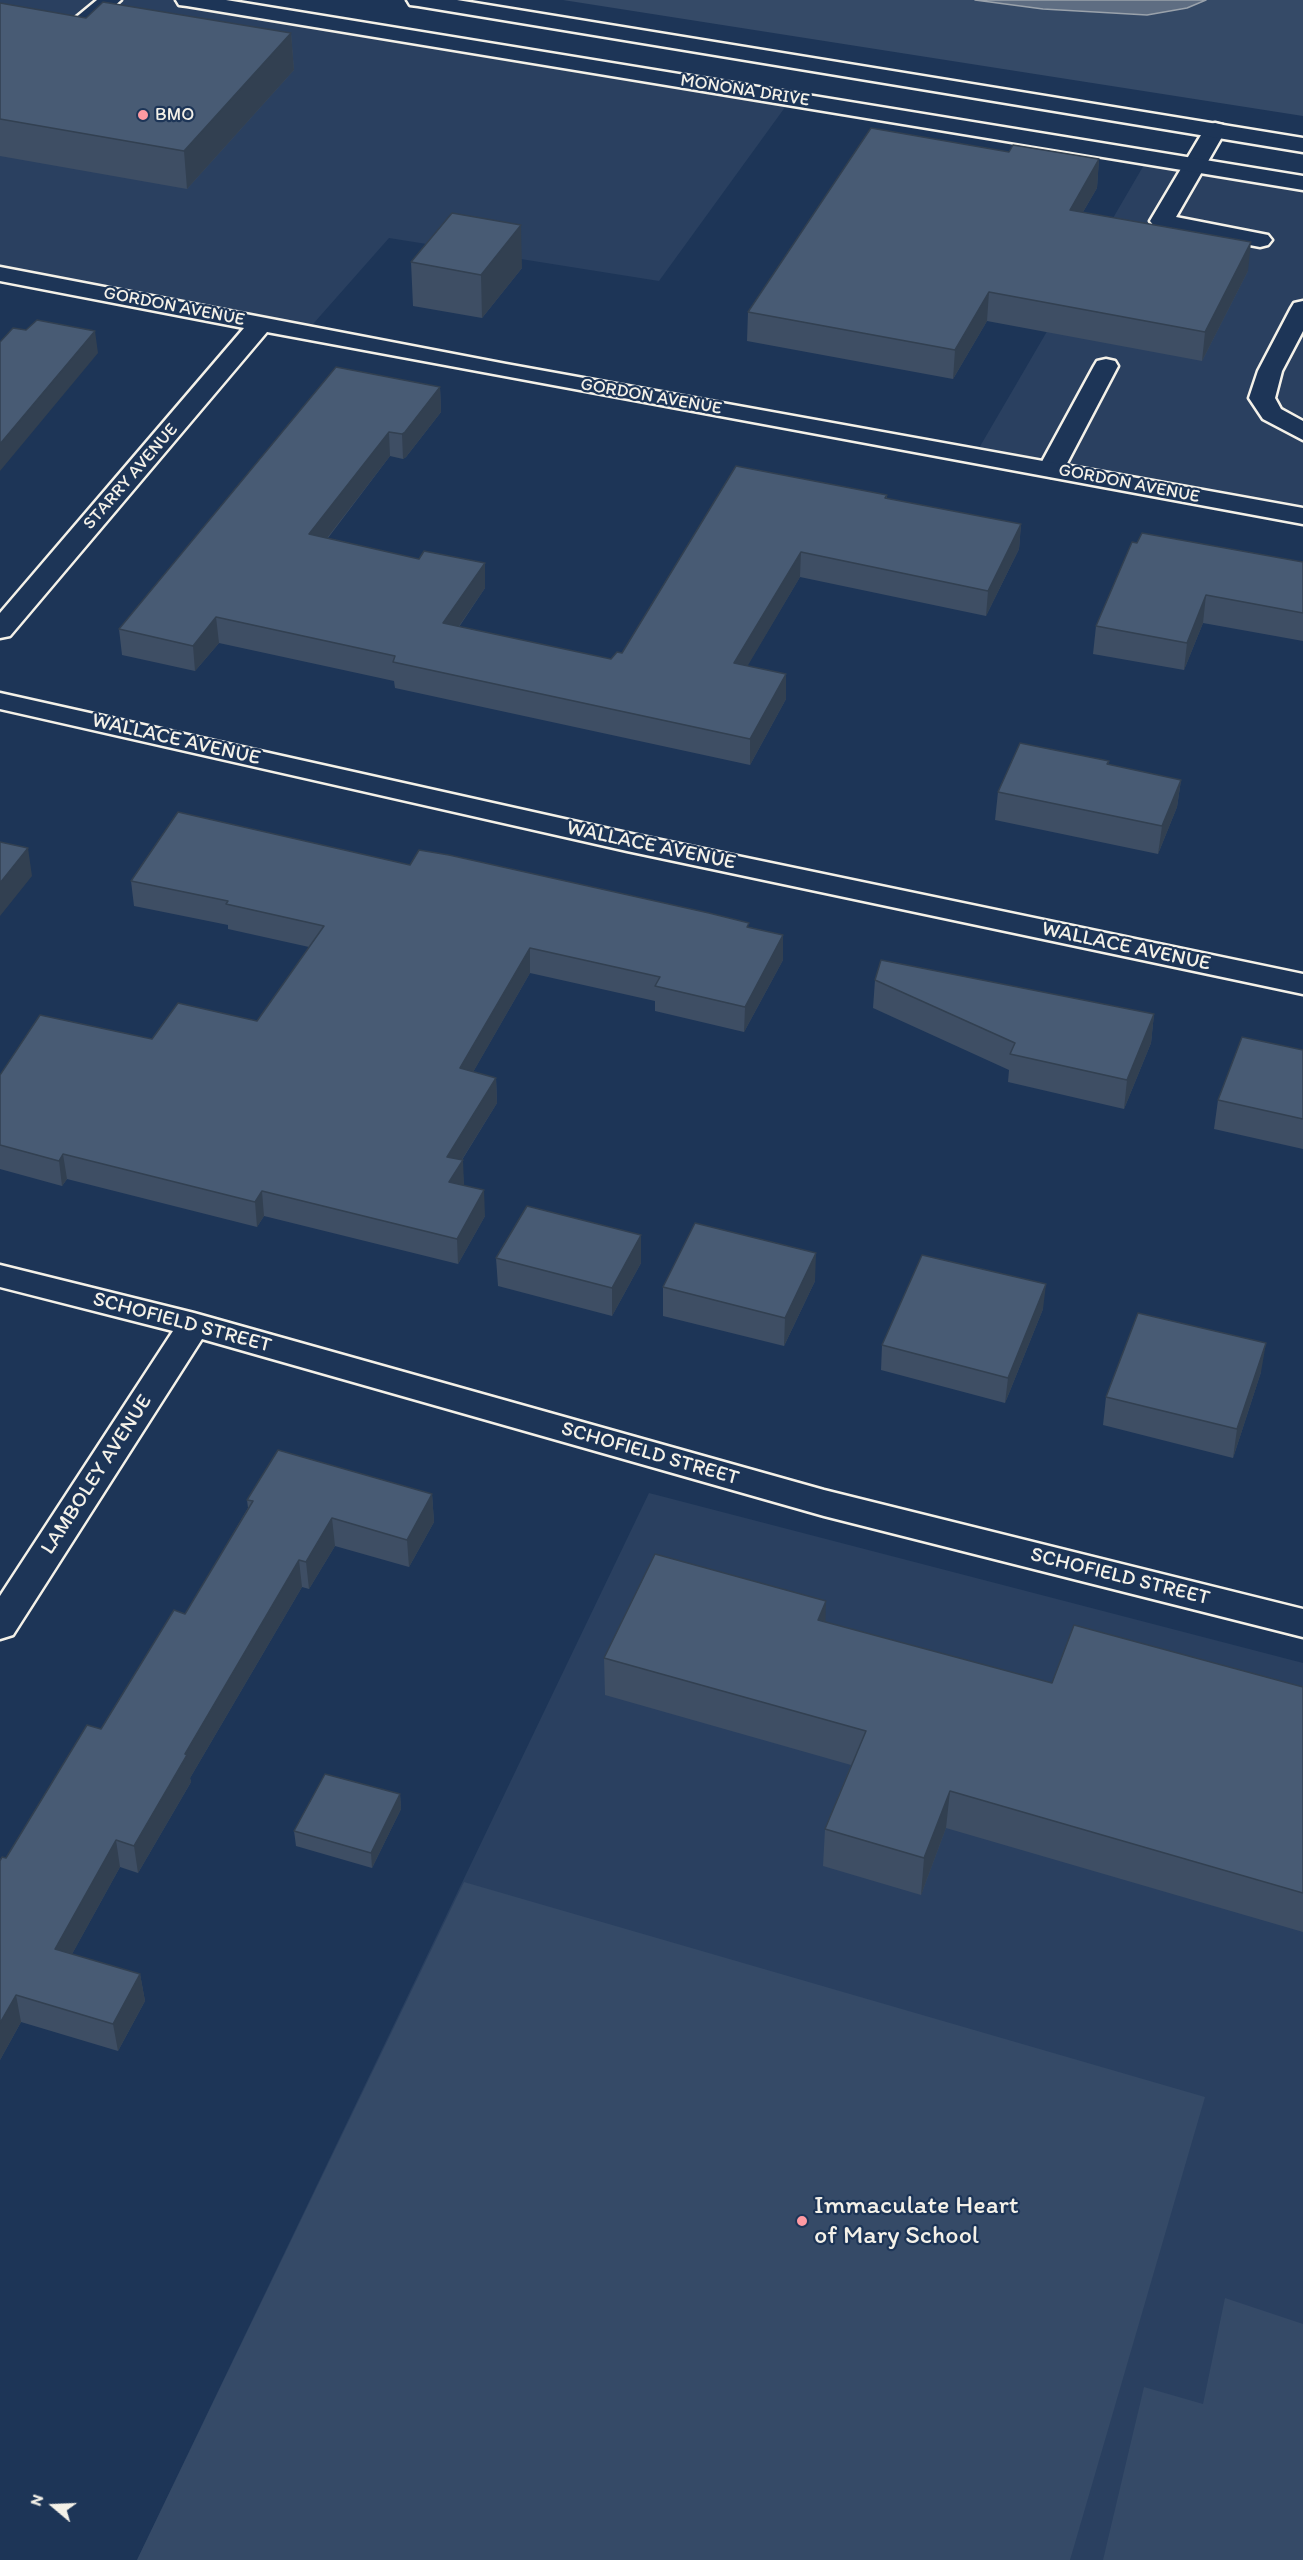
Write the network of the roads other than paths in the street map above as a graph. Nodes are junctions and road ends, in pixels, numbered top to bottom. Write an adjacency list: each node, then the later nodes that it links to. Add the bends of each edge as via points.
1 (110, 0): 4 (street, via 73,31)
2 (187, 0): 7 (street, MONONA DRIVE)
3 (418, 0): 5 (street, MONONA DRIVE)
4 (0, 19)
5 (1215, 130): 6 (street, MONONA DRIVE); 7 (street)
6 (1303, 145)
7 (1194, 165): 8 (street, MONONA DRIVE); 9 (street, via 1162,221)
8 (1303, 183)
9 (1260, 240)
10 (0, 274): 12 (street, GORDON AVENUE)
11 (1303, 308): 14 (street, via 1270,371 1262,398 1272,414)
12 (261, 324): 15 (street, GORDON AVENUE); 17 (street, STARRY AVENUE)
13 (1106, 366): 15 (street)
14 (1303, 432)
15 (1051, 469): 16 (street, GORDON AVENUE)
16 (1303, 516)
17 (0, 630)
18 (0, 701): 19 (street, WALLACE AVENUE, via 627,842)
19 (1303, 984)
20 (0, 1276): 21 (street, SCHOFIELD STREET)
21 (194, 1325): 22 (street, SCHOFIELD STREET, via 824,1503); 23 (street, LAMBOLEY AVENUE)
22 (1303, 1623)
23 (0, 1625)

